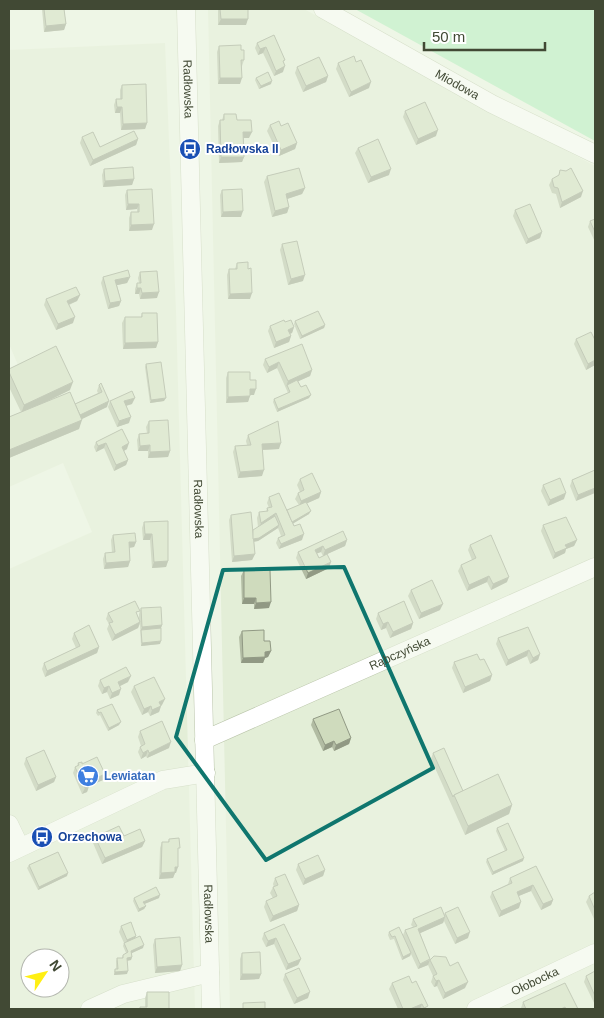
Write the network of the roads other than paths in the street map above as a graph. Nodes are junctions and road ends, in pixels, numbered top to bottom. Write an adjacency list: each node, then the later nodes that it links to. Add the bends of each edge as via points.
1 (186, 9): 5 (street, Radłowska)
2 (323, 9): 3 (street, Miodowa, via 492,104)
3 (595, 154)
4 (595, 567): 5 (street, Rąbczyńska)
5 (204, 740): 6 (street, Radłowska)
6 (206, 773): 8 (street, via 164,780); 10 (street, Radłowska)
7 (9, 824): 8 (street)
8 (15, 850)
9 (595, 953): 13 (street, Ołobocka)
10 (210, 973): 11 (street, via 123,994); 12 (street, Radłowska)
11 (90, 1009)
12 (211, 1009)
13 (476, 1009)

